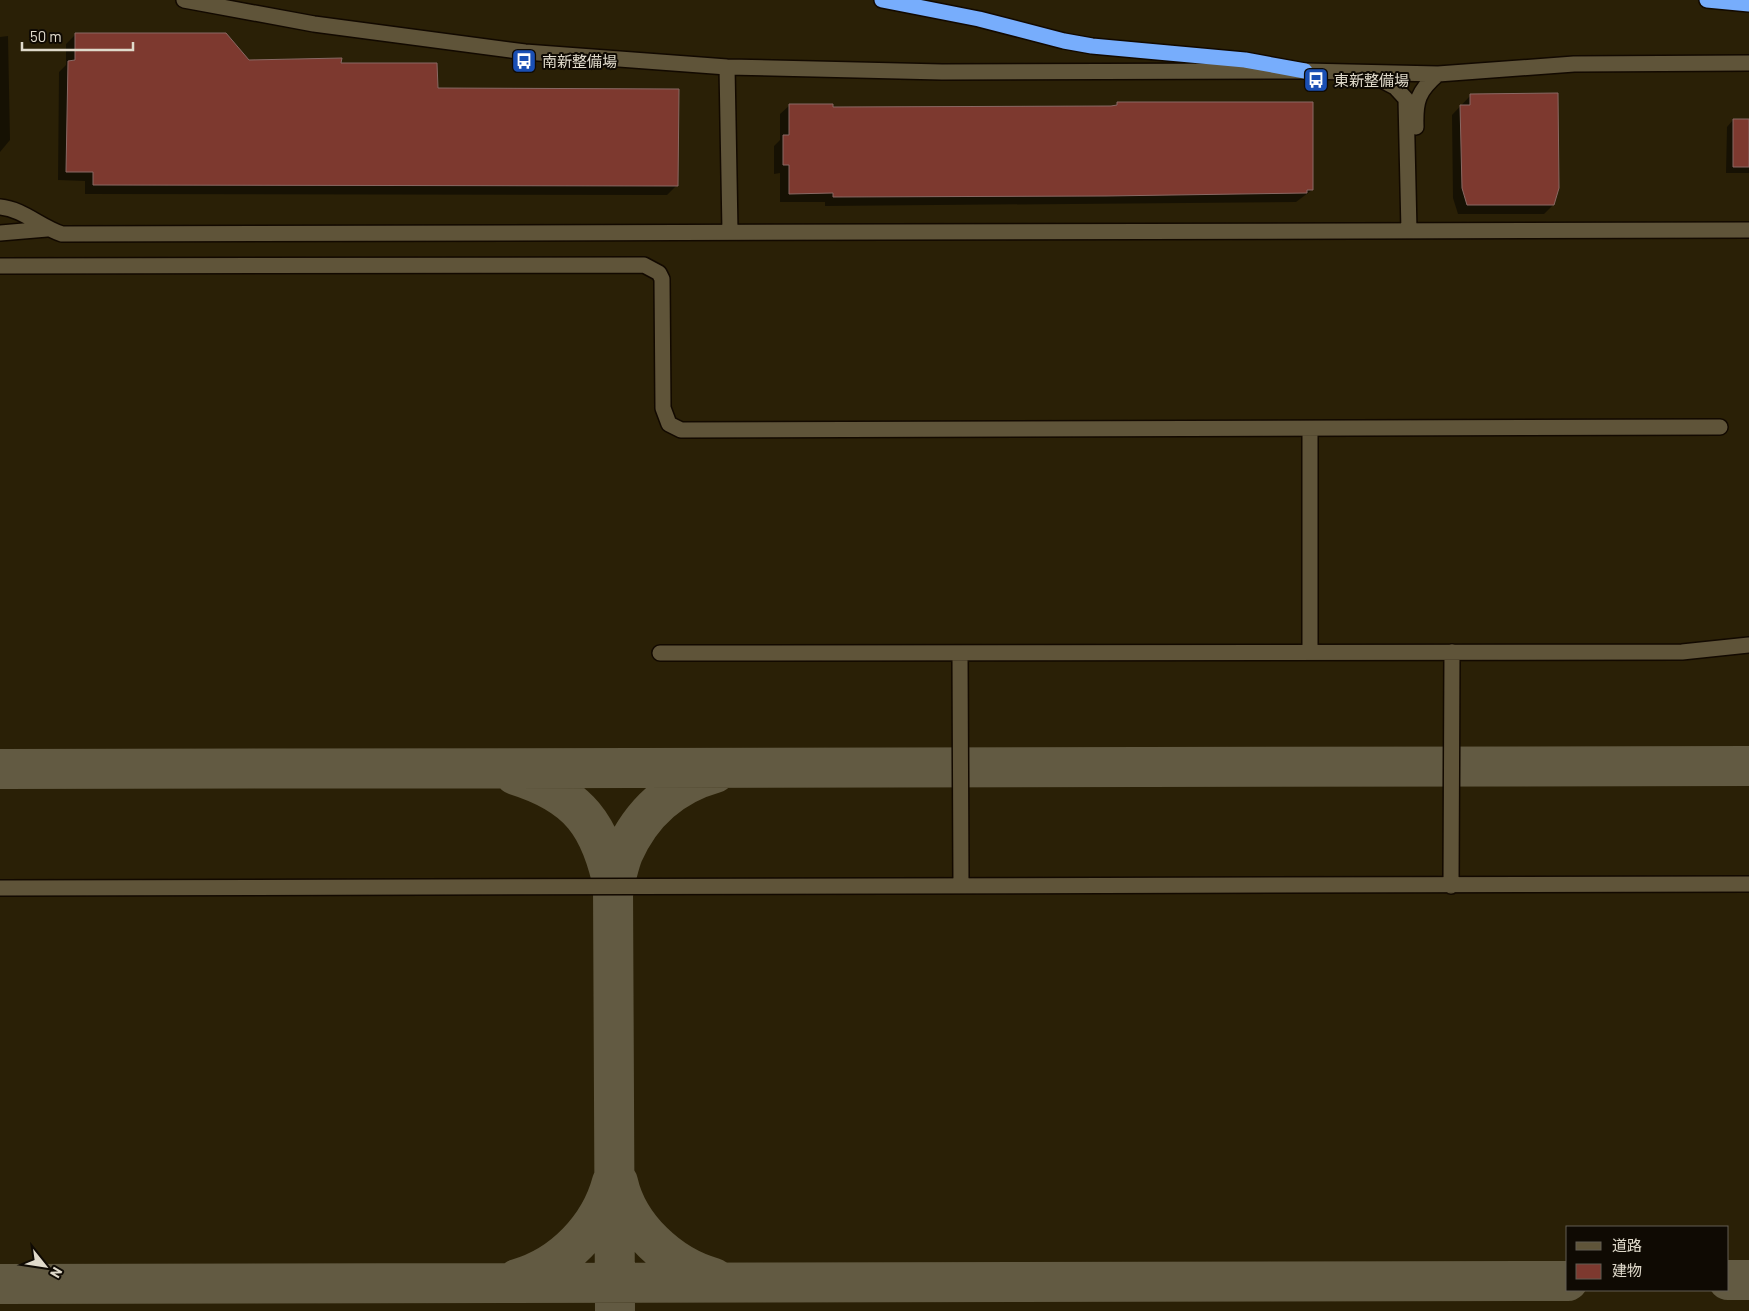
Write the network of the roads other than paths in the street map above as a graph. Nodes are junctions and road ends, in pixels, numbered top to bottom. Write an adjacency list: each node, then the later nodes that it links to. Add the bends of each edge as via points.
1 (184, 0): 6 (street, via 314,24 525,52)
2 (882, 0): 7 (highway, via 1092,46 1245,60)
3 (1707, 0): 4 (highway)
4 (1749, 4)
5 (1749, 63): 9 (street, via 1574,64)
6 (727, 67): 7 (street, via 942,72); 13 (street)
7 (1305, 71): 8 (street)
8 (1364, 72): 9 (street); 14 (street, via 1384,80 1406,99)
9 (1438, 74): 14 (street, via 1417,99)
10 (0, 207): 11 (street, via 18,211)
11 (47, 229): 13 (street, via 62,234); 15 (street)
12 (1749, 230): 14 (street)
13 (730, 231): 14 (street)
14 (1413, 231)
15 (0, 233)
16 (0, 266): 18 (street, via 644,265 659,273 662,279 663,408 669,424 681,430)
17 (1720, 427): 18 (street)
18 (1310, 429): 20 (street)
19 (1749, 645): 21 (street, via 1682,652)
20 (1310, 652): 21 (street); 23 (street)
21 (1452, 652): 26 (street)
22 (660, 653): 23 (street)
23 (960, 653): 25 (street)
24 (1749, 884): 26 (street)
25 (961, 886): 26 (street); 27 (street)
26 (1451, 886)
27 (0, 888)

